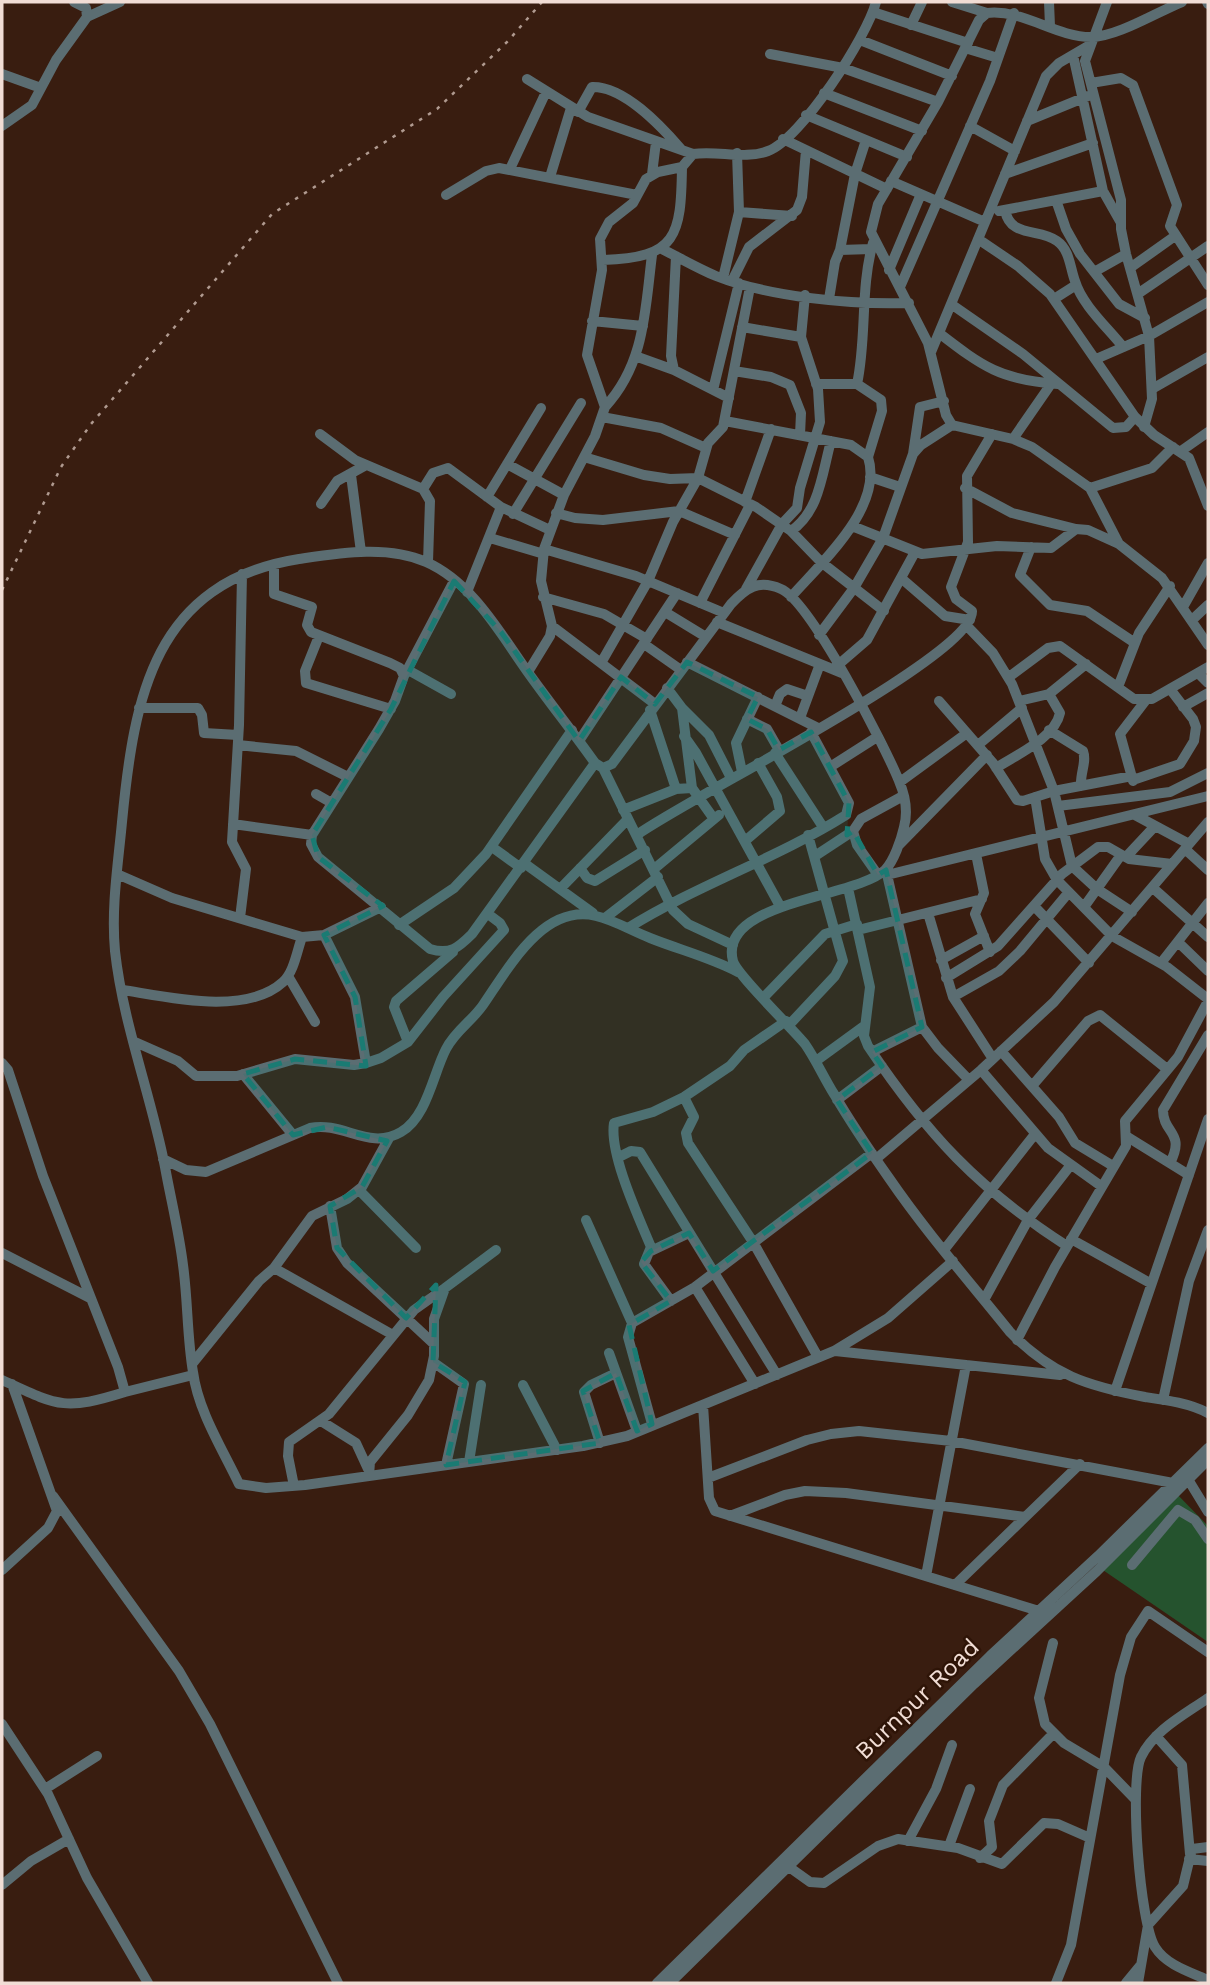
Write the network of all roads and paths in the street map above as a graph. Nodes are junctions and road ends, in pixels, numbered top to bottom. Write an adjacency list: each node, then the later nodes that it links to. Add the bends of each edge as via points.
1 (74, 2): 11 (street, via 86,8)
2 (120, 2): 11 (street)
3 (922, 2): 12 (street)
4 (952, 2): 9 (street)
5 (1049, 2): 13 (street)
6 (1107, 2): 15 (street)
7 (1182, 2): 15 (street)
8 (875, 7): 12 (street); 14 (street)
9 (987, 13): 10 (street); 16 (street)
10 (1014, 13): 13 (street); 19 (street)
11 (87, 17): 24 (street)
12 (911, 25): 16 (street)
13 (1050, 26): 15 (street)
14 (860, 40): 20 (street); 22 (street)
15 (1091, 41): 18 (street); 26 (street, via 1085,61)
16 (967, 46): 19 (street); 22 (street)
17 (770, 54): 20 (street)
18 (1073, 55): 26 (street); 31 (street, via 1046,76)
19 (998, 58): 33 (street)
20 (843, 68): 27 (street); 28 (street)
21 (2, 74): 24 (street)
22 (952, 76): 28 (street)
23 (527, 79): 25 (street)
24 (41, 88): 32 (street, via 25,113)
25 (546, 92): 29 (street); 45 (street)
26 (1089, 92): 31 (street); 38 (street); 61 (street, via 1121,200); 62 (street, via 1121,78 1133,85 1177,205 1170,226)
27 (824, 93): 30 (street); 34 (street)
28 (938, 102): 34 (street)
29 (574, 110): 37 (street); 41 (street, via 592,87 603,87 646,113); 49 (street)
30 (806, 115): 35 (street); 36 (street)
31 (1027, 121): 40 (street)
32 (2, 126)
33 (970, 126): 40 (street); 56 (street)
34 (922, 131): 43 (street)
35 (783, 139): 39 (street); 42 (street, via 766,152)
36 (866, 140): 43 (street); 46 (street)
37 (656, 142): 41 (street); 47 (street)
38 (1093, 143): 48 (street); 51 (street)
39 (806, 150): 46 (street); 59 (street, via 802,197)
40 (1015, 151): 48 (street)
41 (688, 153): 42 (street); 44 (street)
42 (737, 153): 58 (street)
43 (907, 157): 50 (street)
44 (682, 167): 47 (street); 67 (street, via 681,208 671,236)
45 (510, 169): 49 (street); 53 (street, via 493,168)
46 (855, 173): 50 (street); 66 (street)
47 (652, 174): 54 (street)
48 (1005, 174): 60 (street)
49 (550, 177): 54 (street)
50 (889, 185): 52 (street); 64 (street, via 872,219)
51 (1103, 191): 55 (street); 61 (street)
52 (921, 194): 56 (street); 73 (street)
53 (446, 195)
54 (637, 195): 71 (street, via 602,233)
55 (1056, 200): 57 (street); 74 (street, via 1072,241)
56 (937, 201): 60 (street); 78 (street)
57 (1005, 209): 60 (street); 76 (street, via 1017,229 1050,237 1061,245)
58 (739, 212): 59 (street); 75 (street)
59 (792, 216): 75 (street, via 749,247)
60 (987, 217): 63 (street)
61 (1120, 220): 68 (street)
62 (1175, 236): 70 (street); 72 (street)
63 (978, 239): 82 (street, via 1018,265); 86 (street)
64 (872, 246): 66 (street); 73 (street); 85 (street)
65 (1208, 246): 70 (street)
66 (840, 250): 81 (street)
67 (657, 252): 69 (street); 71 (street); 89 (street)
68 (1126, 254): 72 (street); 74 (street)
69 (676, 256): 75 (street); 99 (street)
70 (1189, 257): 77 (street); 79 (street)
71 (603, 260): 88 (street)
72 (1130, 268): 79 (street)
73 (890, 270): 78 (street)
74 (1094, 272): 87 (street, via 1125,310)
75 (736, 282): 80 (street); 90 (street); 105 (street)
76 (1076, 285): 82 (street); 94 (street)
77 (1208, 285)
78 (900, 288): 84 (street)
79 (1139, 293): 87 (street)
80 (806, 295): 81 (street); 93 (street)
81 (829, 299): 85 (street)
82 (1054, 299): 97 (street)
83 (1208, 302): 92 (street)
84 (909, 303): 85 (street); 95 (street)
85 (867, 304): 102 (street)
86 (951, 304): 91 (street); 103 (street, via 1023,354)
87 (1145, 318): 92 (street)
88 (592, 321): 89 (street); 110 (street, via 587,355)
89 (643, 326): 96 (street)
90 (742, 327): 93 (street); 100 (street)
91 (939, 333): 95 (street); 103 (street, via 988,369)
92 (1149, 336): 94 (street); 104 (street)
93 (801, 337): 101 (street)
94 (1123, 348): 97 (street)
95 (931, 352): 107 (street)
96 (635, 356): 99 (street); 110 (street, via 623,386)
97 (1096, 359): 111 (street)
98 (1206, 362): 104 (street)
99 (674, 370): 105 (street)
100 (734, 371): 106 (street); 119 (street, via 790,384 801,413)
101 (816, 384): 102 (street); 120 (street, via 821,412)
102 (857, 384): 127 (street, via 883,405)
103 (1055, 384): 111 (street, via 1113,428 1126,427); 121 (street)
104 (1152, 389): 114 (street)
105 (713, 390): 106 (street)
106 (729, 398): 112 (street)
107 (944, 401): 113 (street); 125 (street, via 920,407)
108 (581, 403): 133 (street)
109 (541, 408): 128 (street)
110 (603, 412): 123 (street, via 661,428); 126 (street)
111 (1135, 417): 114 (street)
112 (725, 421): 115 (street); 123 (street)
113 (952, 425): 118 (street); 125 (street)
114 (1144, 427): 124 (street)
115 (771, 429): 119 (street); 141 (street)
116 (1208, 432): 124 (street)
117 (320, 434): 129 (street)
118 (992, 434): 121 (street); 135 (street, via 967,476)
119 (800, 435): 120 (street)
120 (816, 438): 122 (street); 150 (street)
121 (1013, 439): 136 (street, via 1051,459)
122 (831, 441): 127 (street); 150 (street, via 810,515)
123 (706, 449): 132 (street)
124 (1177, 449): 136 (street, via 1152,468); 144 (street, via 1195,466)
125 (913, 454): 134 (street)
126 (584, 457): 132 (street, via 644,475); 139 (street)
127 (868, 457): 131 (street)
128 (508, 464): 133 (street); 140 (street)
129 (366, 465): 130 (street); 137 (street)
130 (351, 475): 142 (street, via 333,486); 160 (street)
131 (870, 477): 134 (street); 149 (street)
132 (698, 478): 141 (street); 146 (street)
133 (534, 480): 139 (street); 148 (street)
134 (900, 487): 155 (street)
135 (965, 488): 138 (street); 143 (street)
136 (1090, 488): 156 (street)
137 (423, 489): 140 (street, via 433,473 447,468); 162 (street, via 430,501)
138 (977, 494): 143 (street); 151 (street, via 1023,517)
139 (564, 495): 147 (street)
140 (487, 497): 145 (street)
141 (748, 503): 150 (street); 153 (street)
142 (321, 504)
143 (969, 505): 158 (street)
144 (1208, 506)
145 (501, 507): 148 (street); 154 (street)
146 (678, 511): 147 (street, via 603,520); 153 (street); 169 (street)
147 (556, 513): 152 (street)
148 (513, 514): 152 (street)
149 (852, 526): 155 (street); 163 (street)
150 (787, 528): 163 (street); 171 (street)
151 (1076, 529): 156 (street); 157 (street, via 1051,548)
152 (550, 530): 159 (street)
153 (735, 535): 177 (street)
154 (490, 538): 159 (street); 173 (street)
155 (883, 538): 161 (street); 172 (street)
156 (1119, 544): 170 (street)
157 (1031, 547): 158 (street); 191 (street, via 1020,575 1044,601 1050,606 1087,611)
158 (967, 550): 161 (street); 184 (street, via 951,587 956,599 972,611)
159 (544, 551): 169 (street); 175 (street)
160 (361, 552): 162 (street); 165 (street)
161 (915, 552): 167 (street)
162 (428, 562): 168 (street)
163 (821, 562): 172 (street); 176 (street)
164 (1208, 563): 179 (street)
165 (274, 565): 166 (street); 188 (street, via 274,594 309,603 313,613 307,629)
166 (242, 574): 219 (street, via 212,591 168,636); 230 (street)
167 (901, 578): 180 (street); 184 (street, via 945,616)
168 (454, 581): 173 (street); 200 (street)
169 (648, 581): 174 (street); 185 (street)
170 (1170, 586): 179 (street); 191 (street)
171 (746, 589): 176 (street, via 760,583 783,589); 182 (street)
172 (854, 589): 180 (street); 187 (street)
173 (467, 592): 199 (street)
174 (677, 593): 177 (street); 181 (street)
175 (543, 597): 185 (street, via 585,607); 186 (street)
176 (791, 597): 187 (street)
177 (700, 603): 182 (street)
178 (1208, 605): 183 (street)
179 (1183, 607): 183 (street)
180 (884, 611): 197 (street, via 862,647)
181 (665, 612): 189 (street); 190 (street)
182 (721, 618): 189 (street); 194 (street)
183 (1192, 620): 192 (street)
184 (968, 623): 202 (street); 214 (street, via 928,661)
185 (625, 625): 190 (street); 193 (street)
186 (552, 626): 193 (street); 199 (street)
187 (819, 635): 197 (street)
188 (319, 636): 200 (street); 221 (street, via 304,671 306,683)
189 (706, 637): 196 (street)
190 (645, 641): 196 (street); 201 (street)
191 (1135, 643): 204 (street)
192 (1208, 645)
193 (601, 663): 201 (street)
194 (820, 664): 197 (street); 210 (street)
195 (1086, 664): 202 (street, via 1054,646); 204 (street); 208 (street)
196 (684, 666): 205 (street); 211 (street)
197 (840, 669): 214 (street)
198 (1203, 670): 203 (street); 206 (street)
199 (528, 672): 224 (street)
200 (406, 673): 207 (street); 221 (street)
201 (621, 677): 217 (street); 231 (street)
202 (1009, 677): 215 (street)
203 (1208, 683)
204 (1118, 687): 212 (street, via 1134,699)
205 (667, 688): 217 (street); 220 (street)
206 (1170, 689): 212 (street); 218 (street)
207 (451, 694)
208 (1049, 694): 215 (street); 226 (street, via 1060,713)
209 (1208, 694): 218 (street)
210 (808, 696): 216 (street, via 787,689); 222 (street)
211 (758, 697): 216 (street); 223 (street)
212 (1146, 700): 244 (street, via 1120,734)
213 (939, 701): 227 (street)
214 (860, 704): 225 (street); 229 (street)
215 (1021, 704): 232 (street); 233 (street)
216 (775, 706): 222 (street)
217 (653, 707): 237 (street, via 612,764); 248 (street)
218 (1183, 707): 244 (street, via 1196,727 1186,757 1171,770)
219 (139, 708): 230 (street, via 198,708 204,733); 288 (street, via 129,746)
220 (682, 708): 228 (street); 243 (street, via 709,735)
221 (391, 709): 242 (street)
222 (800, 718): 225 (street)
223 (747, 719): 234 (street, via 767,729); 240 (street, via 736,743)
224 (572, 730): 231 (street); 273 (street)
225 (815, 730): 234 (street); 238 (street)
226 (1049, 730): 232 (street); 246 (street, via 1083,751)
227 (967, 733): 233 (street); 245 (street)
228 (684, 736): 247 (street); 250 (street)
229 (877, 737): 238 (street); 245 (street)
230 (238, 740): 242 (street, via 296,751); 263 (street)
231 (579, 741): 237 (street)
232 (1036, 743): 239 (street); 249 (street)
233 (978, 745): 235 (street)
234 (777, 751): 236 (street); 265 (street)
235 (987, 755): 239 (street); 274 (street)
236 (758, 763): 240 (street); 272 (street, via 780,811)
237 (599, 766): 259 (street); 282 (street, via 557,812)
238 (830, 767): 265 (street, via 849,809)
239 (996, 768): 254 (street, via 1017,800)
240 (742, 772): 243 (street)
241 (1208, 774): 255 (street, via 1185,787)
242 (348, 777): 256 (street)
243 (731, 778): 247 (street)
244 (1132, 778): 246 (street); 255 (street)
245 (900, 782): 252 (street)
246 (1081, 786): 249 (street)
247 (713, 788): 250 (street); 258 (street)
248 (676, 789): 250 (street); 259 (street)
249 (1054, 791): 254 (street); 257 (street)
250 (696, 792): 261 (street); 269 (street)
251 (316, 793): 256 (street)
252 (904, 796): 266 (street, via 861,819); 274 (street, via 905,826)
253 (1208, 796): 260 (street)
254 (1035, 797): 271 (street)
255 (1139, 797): 257 (street)
256 (331, 802): 268 (street)
257 (1058, 806): 267 (street)
258 (726, 809): 261 (street); 272 (street)
259 (626, 814): 269 (street); 284 (street)
260 (1135, 815): 264 (street); 267 (street)
261 (714, 819): 286 (street)
262 (1208, 822): 275 (street)
263 (233, 824): 268 (street); 307 (street, via 232,842 246,869)
264 (1155, 826): 275 (street); 279 (street)
265 (823, 827): 270 (street)
266 (853, 831): 278 (street); 287 (street, via 857,845)
267 (1064, 833): 271 (street); 283 (street)
268 (312, 835): 299 (street, via 318,856)
269 (636, 835): 276 (street)
270 (808, 835): 278 (street); 280 (street)
271 (1044, 838): 277 (street); 289 (street, via 1045,859)
272 (745, 841): 280 (street)
273 (492, 847): 282 (street); 311 (street, via 454,888)
274 (897, 847): 287 (street)
275 (1187, 847): 281 (street); 285 (street)
276 (645, 850): 284 (street, via 595,881); 286 (street)
277 (976, 854): 287 (street); 296 (street)
278 (815, 856): 295 (street)
279 (1123, 856): 281 (street); 283 (street, via 1098,847); 293 (street)
280 (757, 862): 297 (street); 300 (street)
281 (1172, 864): 291 (street)
282 (523, 866): 292 (street); 305 (street)
283 (1072, 866): 289 (street); 293 (street)
284 (580, 869): 292 (street)
285 (1208, 870)
286 (656, 873): 297 (street); 306 (street)
287 (884, 873): 290 (street); 309 (street)
288 (117, 874): 307 (street, via 172,898); 331 (street, via 113,919)
289 (1057, 880): 294 (street); 301 (street)
290 (848, 888): 295 (street); 312 (street)
291 (1153, 888): 304 (street); 310 (street)
292 (560, 889): 306 (street)
293 (1097, 889): 302 (street); 304 (street)
294 (1069, 892): 302 (street); 308 (street)
295 (827, 894): 300 (street); 313 (street)
296 (982, 899): 303 (street); 316 (street, via 975,914)
297 (670, 902): 314 (street); 321 (street, via 688,924)
298 (1208, 904): 310 (street)
299 (381, 906): 311 (street); 315 (street)
300 (780, 906): 321 (street, via 744,927)
301 (1035, 907): 308 (street); 323 (street)
302 (1084, 907): 317 (street)
303 (928, 912): 309 (street); 324 (street)
304 (1132, 912): 317 (street)
305 (488, 914): 322 (street); 343 (street, via 504,930)
306 (601, 917): 314 (street); 362 (street, via 583,914 556,921 516,957 448,1046 412,1124)
307 (240, 918): 318 (street)
308 (1046, 919): 325 (street); 333 (street, via 999,971)
309 (899, 920): 312 (street); 339 (street)
310 (1193, 924): 319 (street); 320 (street)
311 (399, 925): 322 (street, via 430,949)
312 (857, 927): 313 (street); 338 (street, via 870,988)
313 (836, 928): 332 (street, via 817,941); 336 (street, via 842,950 840,969)
314 (628, 929): 328 (street)
315 (324, 935): 318 (street); 348 (street, via 355,997)
316 (984, 936): 323 (street); 324 (street)
317 (1112, 936): 325 (street); 326 (street)
318 (302, 937): 329 (street)
319 (1208, 937)
320 (1178, 942): 326 (street); 327 (street)
321 (733, 945): 328 (street, via 732,959)
322 (455, 950): 343 (street, via 396,1001 394,1007)
323 (990, 952): 330 (street)
324 (941, 960): 330 (street)
325 (1089, 963): 345 (street)
326 (1161, 963): 334 (street)
327 (1208, 971)
328 (738, 972): 332 (street)
329 (288, 976): 331 (street, via 270,991 211,1002); 335 (street)
330 (946, 978): 333 (street)
331 (123, 990): 342 (street)
332 (764, 997): 336 (street)
333 (953, 997): 345 (street)
334 (1208, 1000): 337 (street)
335 (315, 1022)
336 (787, 1023): 346 (street); 355 (street)
337 (1195, 1023): 340 (street); 350 (street)
338 (864, 1026): 344 (street); 346 (street)
339 (922, 1027): 344 (street); 353 (street)
340 (1208, 1030)
341 (1208, 1035): 366 (street, via 1163,1110 1177,1140)
342 (135, 1042): 352 (street, via 178,1061 196,1076); 365 (street)
343 (408, 1042): 348 (street)
344 (872, 1052): 349 (street)
345 (997, 1055): 351 (street); 354 (street)
346 (816, 1061): 356 (street)
347 (2, 1063): 391 (street)
348 (366, 1063): 352 (street, via 295,1059)
349 (882, 1066): 356 (street); 358 (street)
350 (1167, 1069): 354 (street, via 1100,1014 1087,1021); 361 (street, via 1125,1121)
351 (981, 1070): 353 (street); 359 (street)
352 (243, 1074): 360 (street)
353 (969, 1080): 358 (street)
354 (1032, 1086): 368 (street, via 1074,1143)
355 (684, 1097): 364 (street, via 614,1124); 378 (street, via 694,1116 686,1133 688,1143)
356 (837, 1100): 363 (street)
357 (1208, 1119): 369 (street)
358 (921, 1121): 363 (street); 372 (street)
359 (1035, 1134): 367 (street); 372 (street)
360 (293, 1135): 362 (street, via 319,1126 367,1139); 365 (street, via 206,1172 186,1170)
361 (1126, 1136): 366 (street); 368 (street, via 1126,1146)
362 (389, 1138): 371 (street)
363 (874, 1156): 378 (street); 382 (street)
364 (620, 1157): 377 (street, via 640,1152); 383 (street)
365 (163, 1159): 404 (street, via 183,1266)
366 (1170, 1163): 369 (street)
367 (1070, 1166): 370 (street); 375 (street)
368 (1114, 1166): 370 (street)
369 (1189, 1175): 388 (street)
370 (1101, 1186): 379 (street)
371 (359, 1190): 373 (street); 380 (street)
372 (989, 1190): 375 (street); 382 (street)
373 (330, 1206): 386 (street, via 312,1216); 394 (street, via 340,1254)
374 (586, 1220): 395 (street)
375 (1028, 1220): 379 (street); 392 (street)
376 (1208, 1230): 414 (street, via 1189,1281)
377 (689, 1233): 383 (street); 387 (street)
378 (752, 1242): 387 (street); 401 (street)
379 (1069, 1242): 388 (street); 397 (street)
380 (416, 1248)
381 (496, 1250): 390 (street)
382 (944, 1250): 385 (street)
383 (651, 1251): 393 (street, via 645,1264)
384 (2, 1253): 391 (street)
385 (953, 1261): 392 (street); 399 (street, via 888,1318)
386 (274, 1268): 396 (street); 404 (street)
387 (713, 1271): 389 (street); 406 (street)
388 (1150, 1283): 412 (street)
389 (695, 1287): 393 (street); 409 (street)
390 (445, 1288): 394 (street); 398 (street, via 436,1307)
391 (90, 1298): 413 (street)
392 (984, 1300): 397 (street)
393 (671, 1301): 395 (street)
394 (406, 1318): 396 (street); 398 (street)
395 (632, 1323): 418 (street, via 628,1337)
396 (393, 1335): 417 (street)
397 (1017, 1340): 407 (street)
398 (434, 1344): 402 (street)
399 (834, 1351): 401 (street); 403 (street)
400 (608, 1353): 405 (street)
401 (818, 1357): 406 (street)
402 (433, 1362): 427 (street, via 464,1384); 428 (street, via 416,1404)
403 (966, 1365): 407 (street); 420 (street)
404 (192, 1369): 413 (street); 432 (street, via 211,1425 239,1484)
405 (616, 1373): 419 (street); 421 (street, via 584,1392)
406 (777, 1375): 409 (street)
407 (1062, 1375): 412 (street)
408 (7, 1382): 413 (street, via 49,1402 71,1405); 433 (street)
409 (755, 1384): 415 (street)
410 (481, 1385): 425 (street)
411 (523, 1385): 423 (street)
412 (1115, 1391): 414 (street)
413 (125, 1392)
414 (1163, 1400): 416 (street)
415 (703, 1405): 418 (street); 430 (street)
416 (1208, 1413)
417 (321, 1421): 428 (street, via 356,1443); 432 (street, via 289,1442)
418 (652, 1424): 419 (street)
419 (637, 1432): 421 (street)
420 (951, 1441): 426 (street); 430 (street, via 859,1432 831,1434); 434 (street)
421 (600, 1443): 423 (street)
422 (1208, 1448): 429 (street, Burnpur Road)
423 (557, 1450): 425 (street)
424 (1208, 1460): 429 (street)
425 (469, 1462): 427 (street)
426 (1080, 1464): 431 (street); 437 (street)
427 (446, 1465): 428 (street)
428 (368, 1472): 432 (street)
429 (1185, 1476): 431 (street, Burnpur Road); 435 (street); 464 (street)
430 (708, 1478): 436 (street, via 710,1503)
431 (1173, 1483): 443 (street, Burnpur Road)
432 (294, 1486)
433 (53, 1496): 440 (street, via 54,1521); 470 (street, via 210,1724)
434 (941, 1504): 436 (street, via 804,1491); 437 (street); 441 (street)
435 (1208, 1512)
436 (729, 1517): 441 (street)
437 (1025, 1517): 442 (street)
438 (1208, 1539): 439 (street, via 1195,1520 1178,1510)
439 (1132, 1565)
440 (2, 1570)
441 (926, 1576): 442 (street)
442 (955, 1585): 443 (street)
443 (1039, 1611): 471 (street, Burnpur Road)
444 (1053, 1643): 448 (street, via 1039,1698 1040,1712)
445 (1208, 1652): 452 (street, via 1149,1611 1131,1637 1123,1662)
446 (1208, 1698): 449 (street)
447 (3, 1730): 453 (street)
448 (1053, 1734): 452 (street); 462 (street, via 1003,1785 989,1821 992,1847)
449 (1156, 1736): 455 (street, via 1140,1758); 461 (street, via 1182,1765)
450 (953, 1745): 458 (street, via 926,1811)
451 (97, 1756): 453 (street)
452 (1104, 1767): 455 (street); 456 (street)
453 (45, 1789): 457 (street)
454 (970, 1789): 459 (street)
455 (1135, 1799): 466 (street)
456 (1090, 1838): 462 (street, via 1044,1823 1007,1863); 473 (street, via 1072,1945)
457 (68, 1839): 465 (street); 469 (street)
458 (908, 1841): 459 (street); 464 (street, via 898,1839 878,1846 824,1883 810,1882)
459 (949, 1846): 462 (street)
460 (1208, 1847): 461 (street, via 1197,1846)
461 (1190, 1856): 463 (street); 466 (street, via 1179,1892)
462 (980, 1858)
463 (1208, 1861)
464 (789, 1867): 472 (street)
465 (2, 1885)
466 (1148, 1925): 467 (street); 468 (street, via 1155,1948 1165,1958)
467 (1140, 1966): 474 (street); 475 (street)
468 (1208, 1980)
469 (148, 1983)
470 (338, 1983)
471 (657, 1983)
472 (670, 1983)
473 (1056, 1983)
474 (1126, 1983)
475 (1138, 1983)

